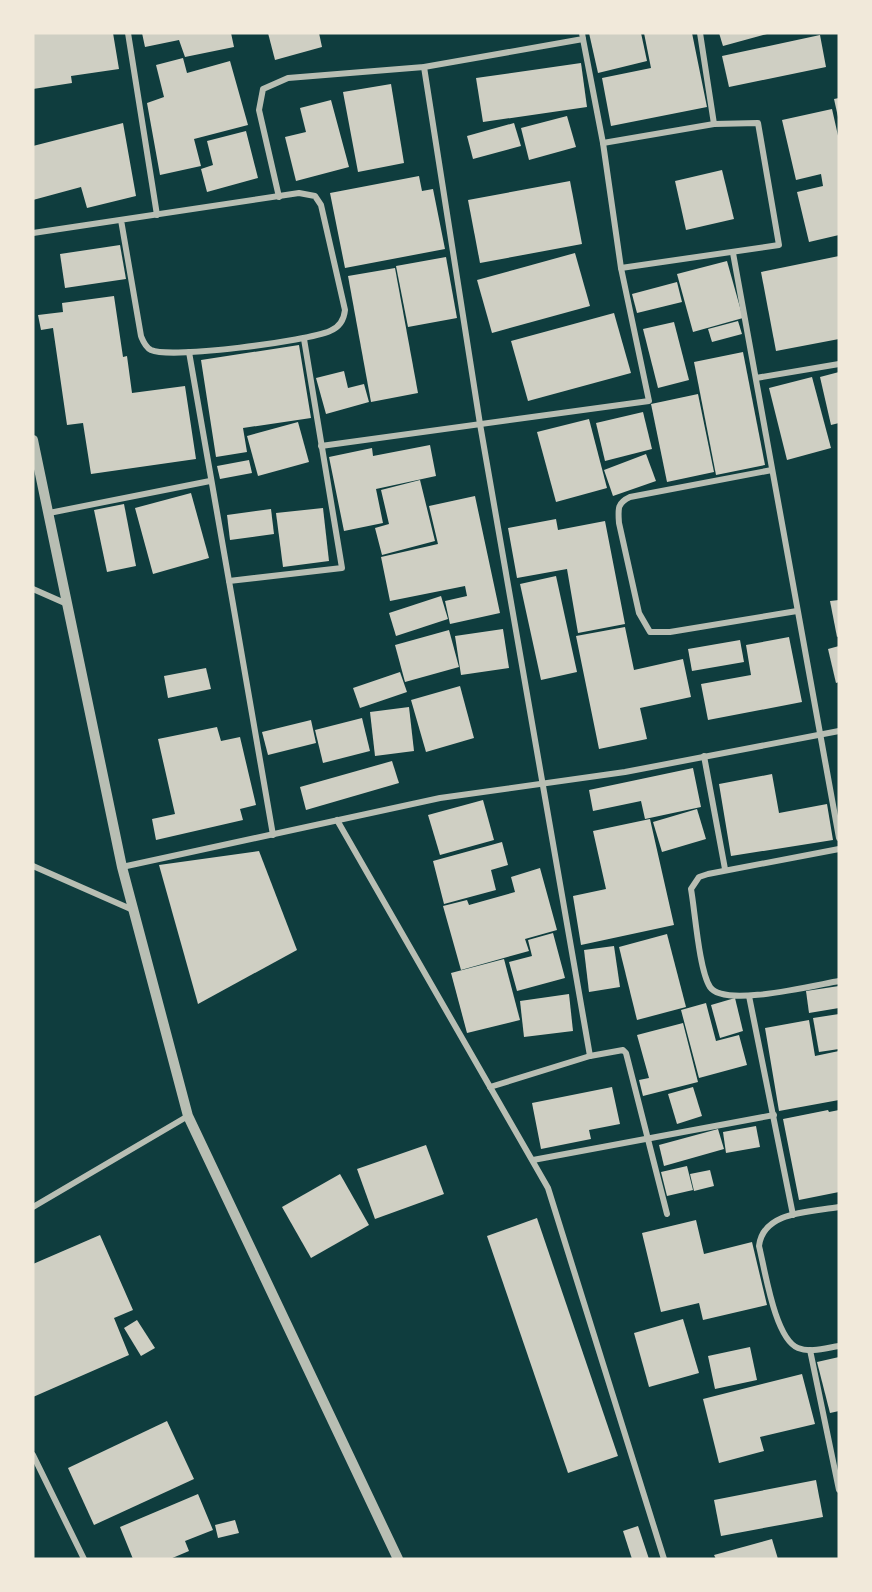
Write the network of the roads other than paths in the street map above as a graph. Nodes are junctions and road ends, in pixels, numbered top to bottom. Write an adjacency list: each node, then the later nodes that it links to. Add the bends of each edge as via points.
1 (128, 33): 8 (street)
2 (700, 33): 5 (street)
3 (583, 36): 4 (street); 6 (street)
4 (424, 67): 7 (street, via 288,78 263,89 259,110); 17 (street)
5 (714, 124): 6 (street); 11 (street, via 758,123 779,245)
6 (603, 142): 12 (street)
7 (279, 197): 8 (street); 13 (street, via 300,193 319,200 345,310 340,325)
8 (157, 215): 9 (street)
9 (122, 220): 10 (street); 14 (street, via 144,344 152,351)
10 (33, 233)
11 (733, 253): 12 (street); 16 (street)
12 (621, 268): 17 (street, via 649,401)
13 (304, 339): 14 (street); 19 (street)
14 (189, 352): 21 (street)
15 (839, 364): 16 (street)
16 (756, 378): 20 (street)
17 (480, 424): 19 (street); 30 (street)
18 (33, 440): 22 (street)
19 (321, 446): 23 (street, via 342,568)
20 (772, 470): 26 (street); 26 (street, via 630,496 618,508 619,523 639,613 650,632)
21 (210, 481): 22 (street); 23 (street)
22 (49, 513): 25 (street)
23 (229, 581): 32 (street)
24 (33, 589): 25 (street)
25 (68, 604): 36 (street)
26 (797, 611): 28 (street)
27 (839, 731): 28 (street)
28 (819, 734): 29 (street); 33 (street)
29 (704, 756): 30 (street); 37 (street)
30 (543, 784): 31 (street, via 440,798); 41 (street)
31 (337, 820): 32 (street); 42 (street)
32 (273, 835): 36 (street)
33 (839, 838)
34 (839, 849): 37 (street)
35 (33, 866): 38 (street)
36 (122, 867): 38 (street)
37 (725, 869): 40 (street, via 699,877 691,889 705,978 717,994)
38 (133, 909): 44 (street)
39 (839, 981): 40 (street)
40 (749, 996): 43 (street)
41 (590, 1056): 42 (street); 45 (street, via 619,1050 626,1053)
42 (490, 1087): 46 (street)
43 (774, 1115): 45 (street); 50 (street)
44 (188, 1116): 47 (street); 56 (street)
45 (648, 1139): 46 (street); 49 (street)
46 (533, 1160): 57 (street, via 548,1188)
47 (33, 1207)
48 (839, 1207): 50 (street)
49 (667, 1214)
50 (793, 1215): 52 (street, via 765,1227 759,1246 781,1330 790,1344)
51 (839, 1346): 52 (street)
52 (810, 1350): 54 (street)
53 (33, 1455): 55 (street)
54 (839, 1490)
55 (84, 1559)
56 (398, 1559)
57 (664, 1559)

